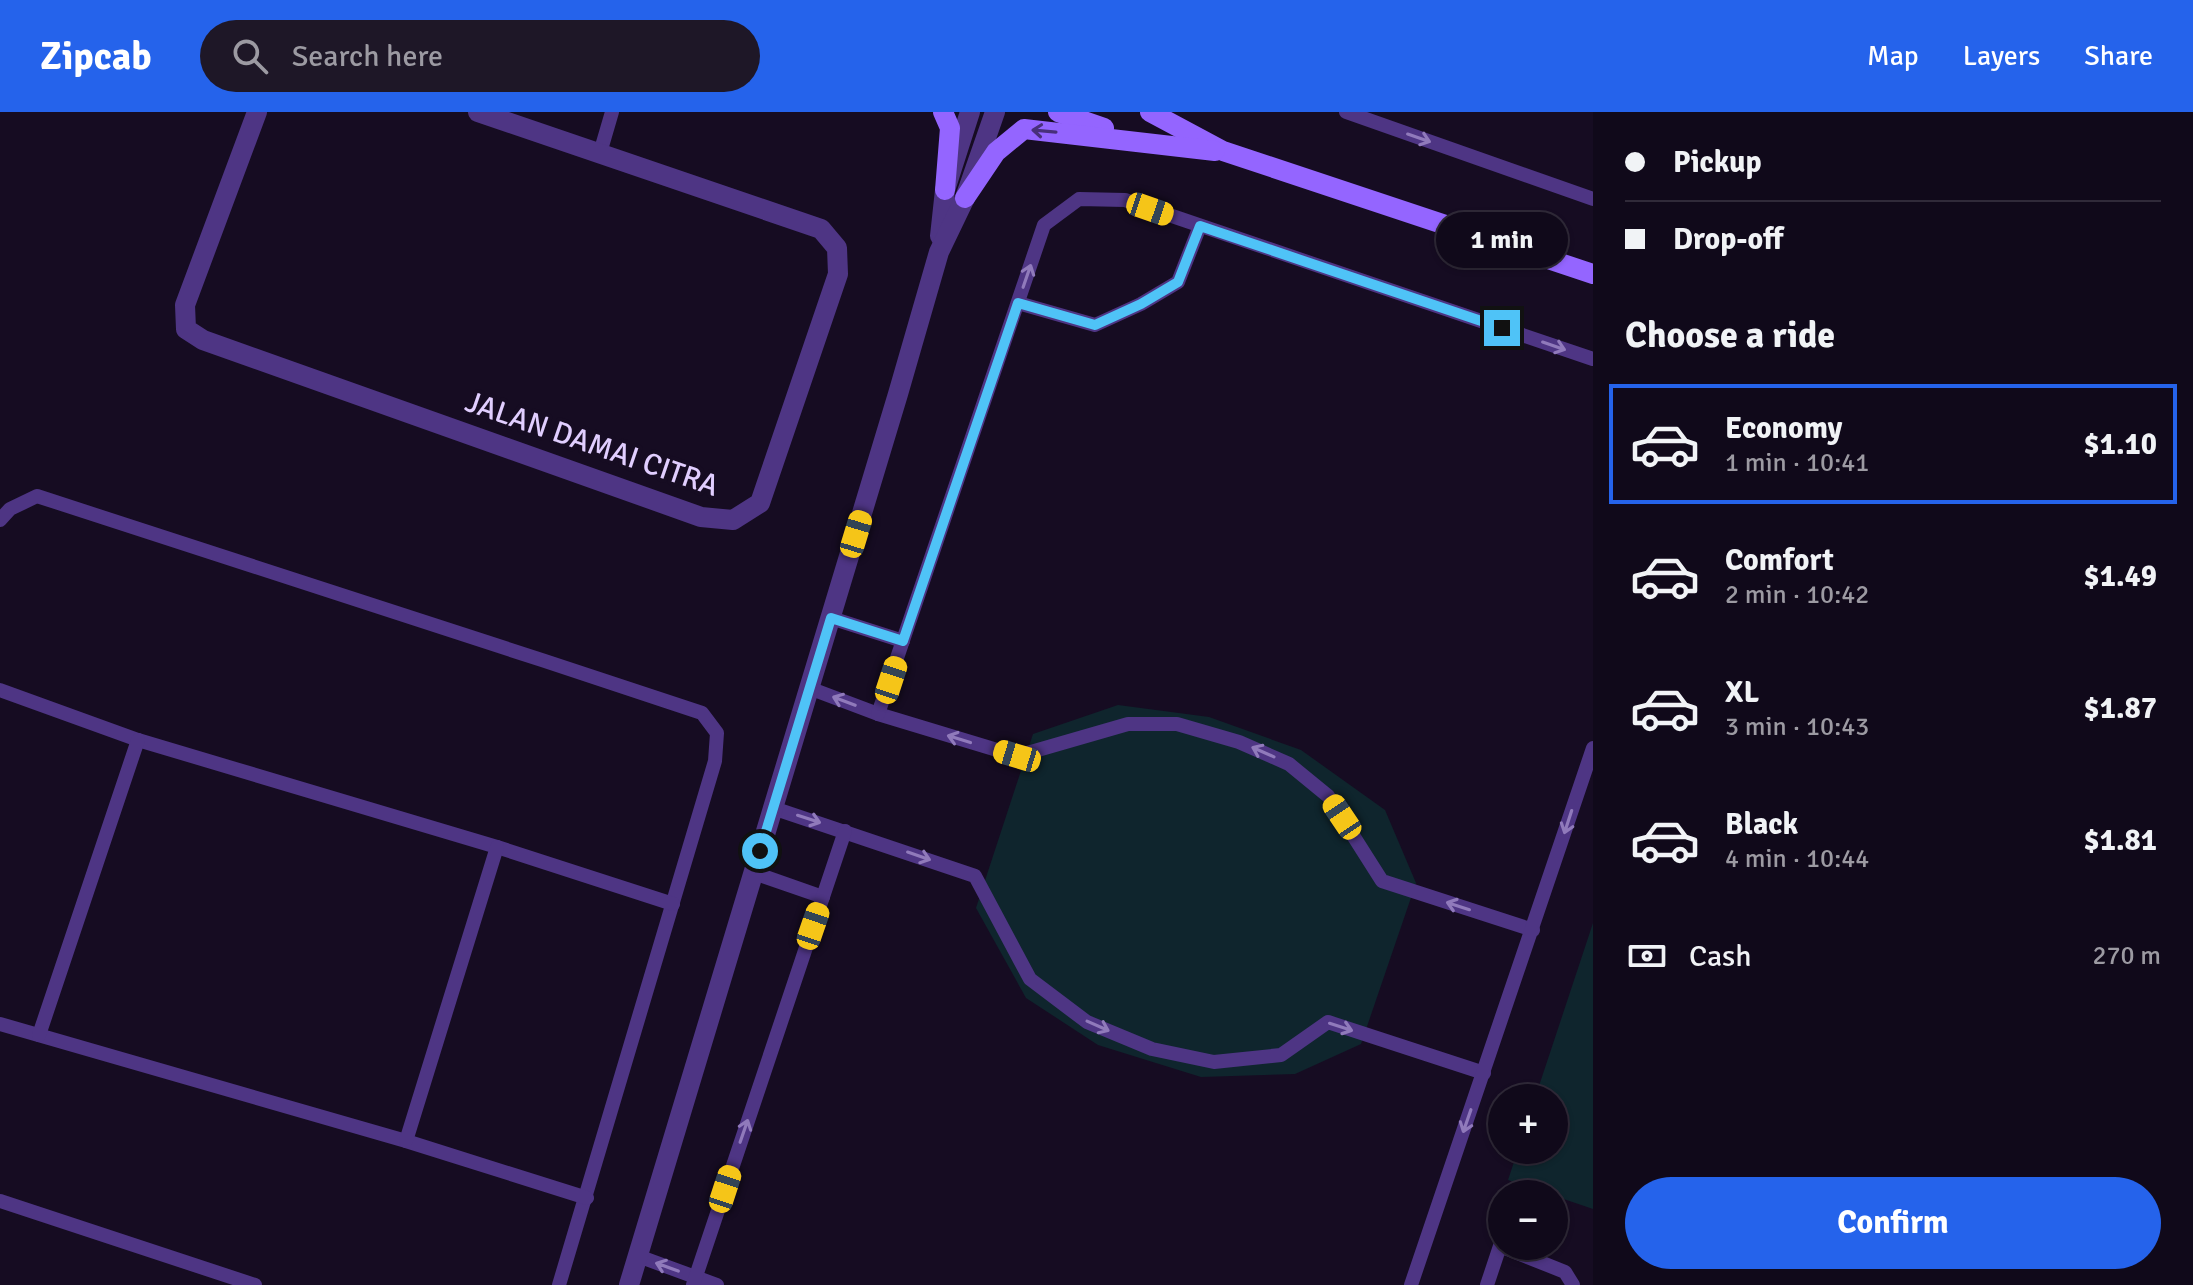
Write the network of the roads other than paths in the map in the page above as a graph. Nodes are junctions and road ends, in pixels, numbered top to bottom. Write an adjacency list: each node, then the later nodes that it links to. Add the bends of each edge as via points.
1 (257, 112): 12 (street, JALAN DAMAI CITRA, via 185,305 186,329 203,340 701,517 733,520 760,503 838,274 837,248 821,229)
2 (478, 112): 12 (street, JALAN DAMAI CITRA)
3 (612, 112): 12 (lane)
4 (943, 112): 13 (street, via 950,128)
5 (970, 112): 13 (street)
6 (995, 112): 14 (street)
7 (1058, 112): 10 (street)
8 (1150, 112): 11 (street)
9 (1346, 112): 15 (lane, one-way to 15)
10 (1149, 144): 11 (street); 14 (street, one-way to 14, via 1024,129 996,152)
11 (1223, 151): 18 (street)
12 (600, 153)
13 (945, 190): 17 (street)
14 (965, 198): 17 (street)
15 (1593, 199)
16 (1200, 226): 19 (lane, via 1178,282 1095,325); 19 (lane, one-way to 16, via 1044,225 1079,199 1125,200); 20 (lane, one-way to 20)
17 (939, 252): 22 (street)
18 (1593, 274)
19 (1018, 303): 23 (lane)
20 (1593, 359)
21 (0, 520): 34 (lane, via 37,496 702,713 717,733 715,761)
22 (831, 618): 23 (lane); 24 (street)
23 (903, 641): 26 (lane)
24 (809, 688): 26 (lane, one-way to 24); 29 (street)
25 (0, 690): 27 (lane)
26 (878, 714): 35 (lane, one-way to 26, via 1382,881 1328,796 1289,764 1239,742 1177,724 1128,724 1017,756)
27 (138, 740): 31 (lane); 37 (lane)
28 (1593, 748): 35 (lane, one-way to 35)
29 (773, 808): 30 (lane, one-way to 30); 32 (street)
30 (845, 831): 33 (lane); 38 (lane, one-way to 38, via 975,876 1030,979 1087,1022 1152,1049 1214,1062 1281,1055 1328,1022)
31 (497, 847): 34 (lane); 39 (lane)
32 (754, 873): 33 (lane); 42 (street)
33 (823, 897): 43 (lane, one-way to 33)
34 (673, 904): 40 (lane)
35 (1533, 930): 38 (lane)
36 (0, 1024): 37 (lane)
37 (39, 1035): 39 (lane)
38 (1484, 1073): 48 (lane, one-way to 48)
39 (406, 1141): 40 (lane)
40 (587, 1198): 45 (lane)
41 (0, 1201): 44 (lane)
42 (638, 1256): 43 (lane, one-way to 42); 46 (street)
43 (694, 1281): 47 (lane)
44 (255, 1285)
45 (559, 1285)
46 (629, 1285)
47 (717, 1285)
48 (1411, 1285)
49 (1487, 1285): 50 (lane, via 1500,1246 1565,1272)
50 (1573, 1285)

